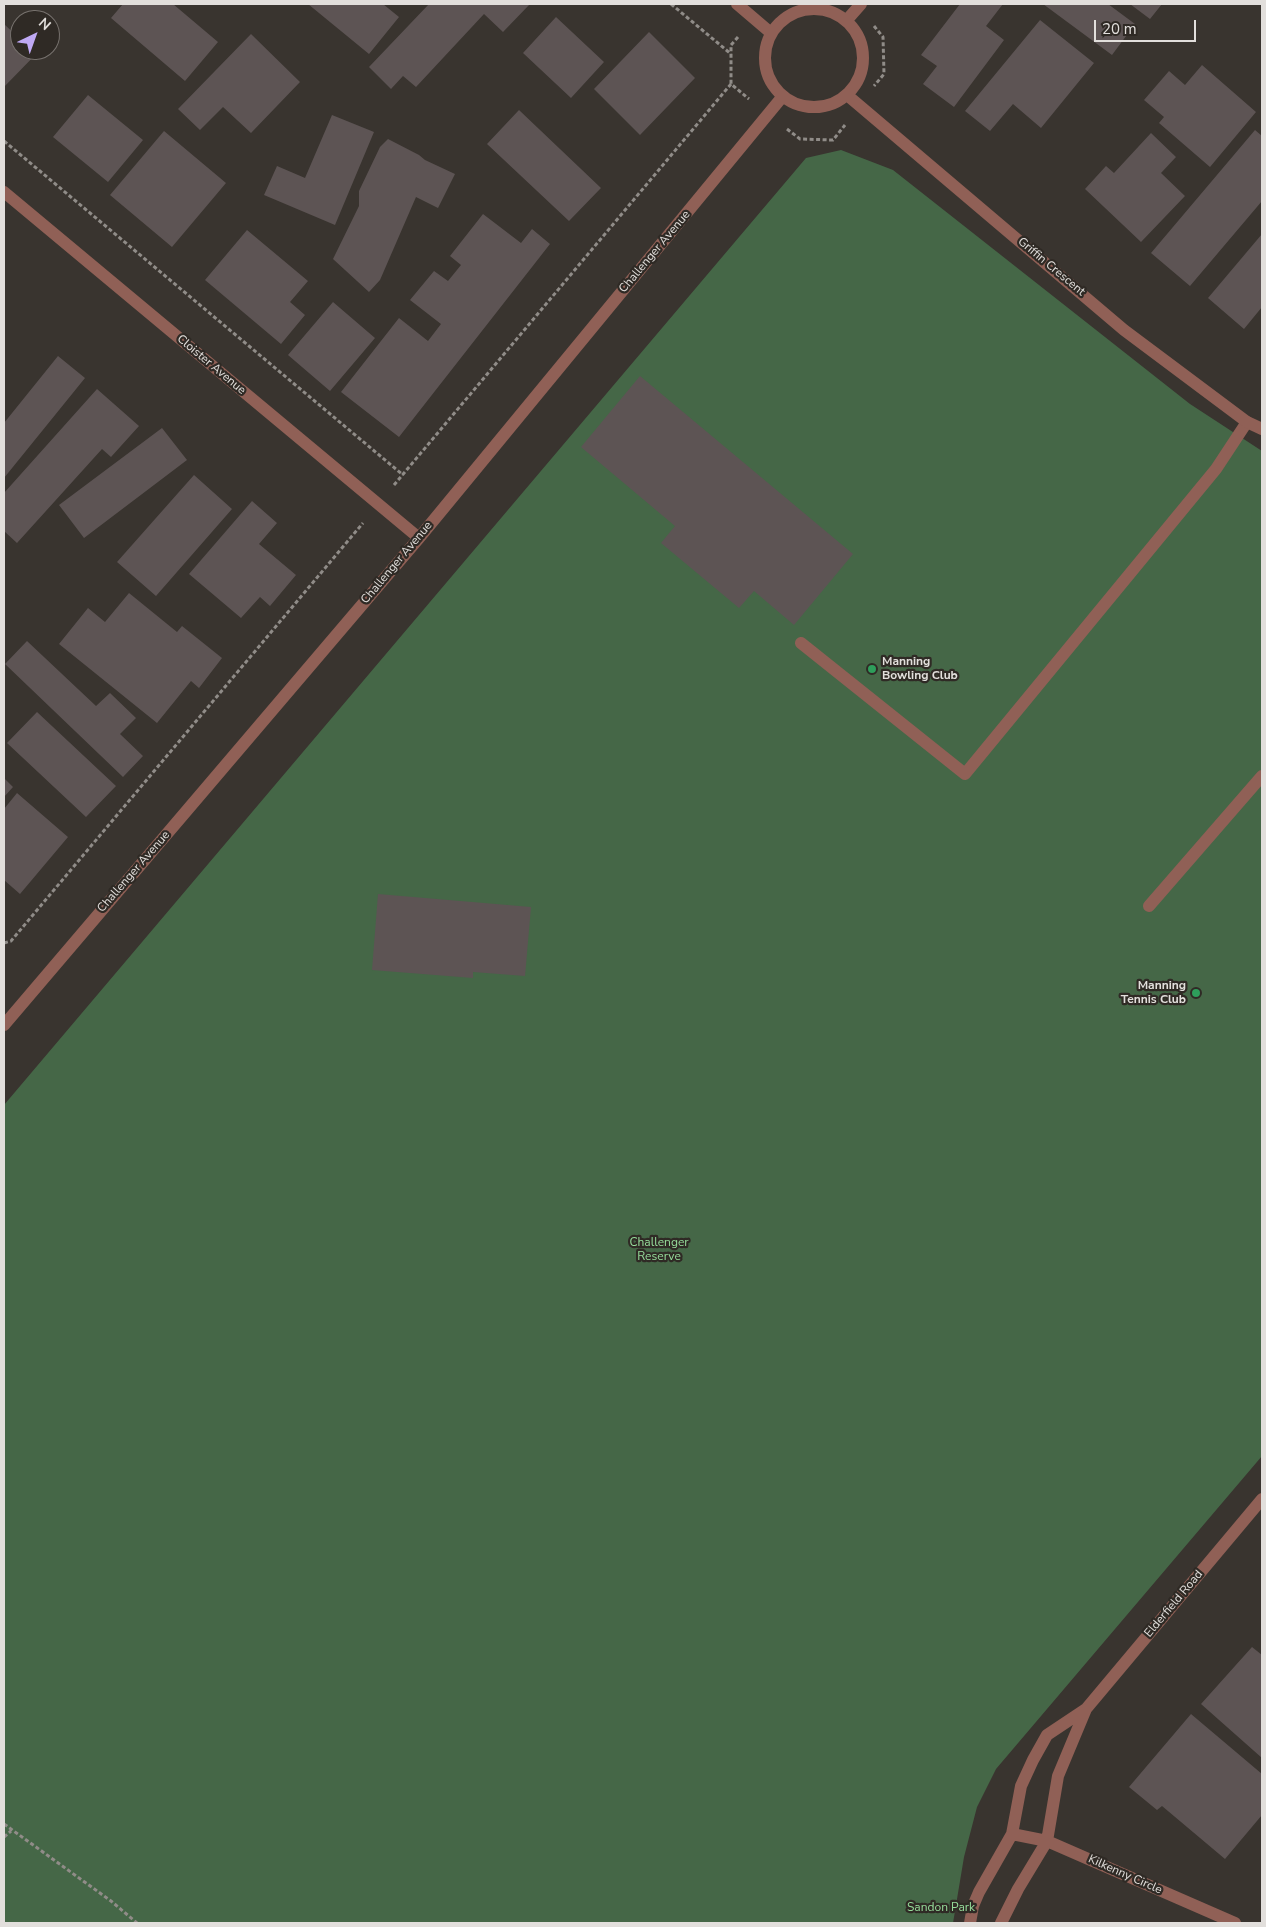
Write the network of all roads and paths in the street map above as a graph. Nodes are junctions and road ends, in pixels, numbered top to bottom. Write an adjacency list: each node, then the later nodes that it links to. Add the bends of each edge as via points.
1 (671, 4): 7 (path)
2 (737, 4): 4 (street)
3 (859, 5): 5 (street); 10 (path, via 883,37 884,74)
4 (754, 18): 6 (street); 7 (path, via 731,45)
5 (846, 22): 6 (street, via 827,12 806,10 786,18); 8 (street, via 856,34 862,50 857,82)
6 (771, 33): 9 (street, via 766,46 766,67 774,86)
7 (731, 54): 11 (path, via 731,84)
8 (847, 95): 9 (street, via 822,107 795,104); 10 (street, Griffin Crescent)
9 (783, 96): 11 (street, Challenger Avenue)
10 (860, 105): 11 (path, via 833,140 800,139); 14 (street, Griffin Crescent, via 1124,330)
11 (769, 115): 17 (street, Challenger Avenue)
12 (4, 142): 16 (path)
13 (4, 192): 17 (street, Cloister Avenue)
14 (1247, 422): 15 (street, Griffin Crescent); 18 (street, via 1216,469 965,774)
15 (1262, 429)
16 (403, 475)
17 (419, 538): 21 (street, Challenger Avenue)
18 (801, 643)
19 (1262, 776): 20 (street)
20 (1149, 906)
21 (4, 1025)
22 (1262, 1499): 23 (street, Elderfield Road)
23 (1086, 1709): 26 (street, Elderfield Road, via 1047,1735 1021,1786); 28 (street, Elderfield Road, via 1058,1776)
24 (4, 1824): 25 (path)
25 (11, 1830): 27 (path); 29 (path, via 112,1901)
26 (1012, 1834): 28 (street, Kilkenny Circle); 30 (street, Elderfield Road, via 978,1892)
27 (4, 1837)
28 (1047, 1841): 31 (street, Elderfield Road); 32 (street, Kilkenny Circle)
29 (137, 1923)
30 (970, 1923)
31 (1001, 1923)
32 (1235, 1923)

